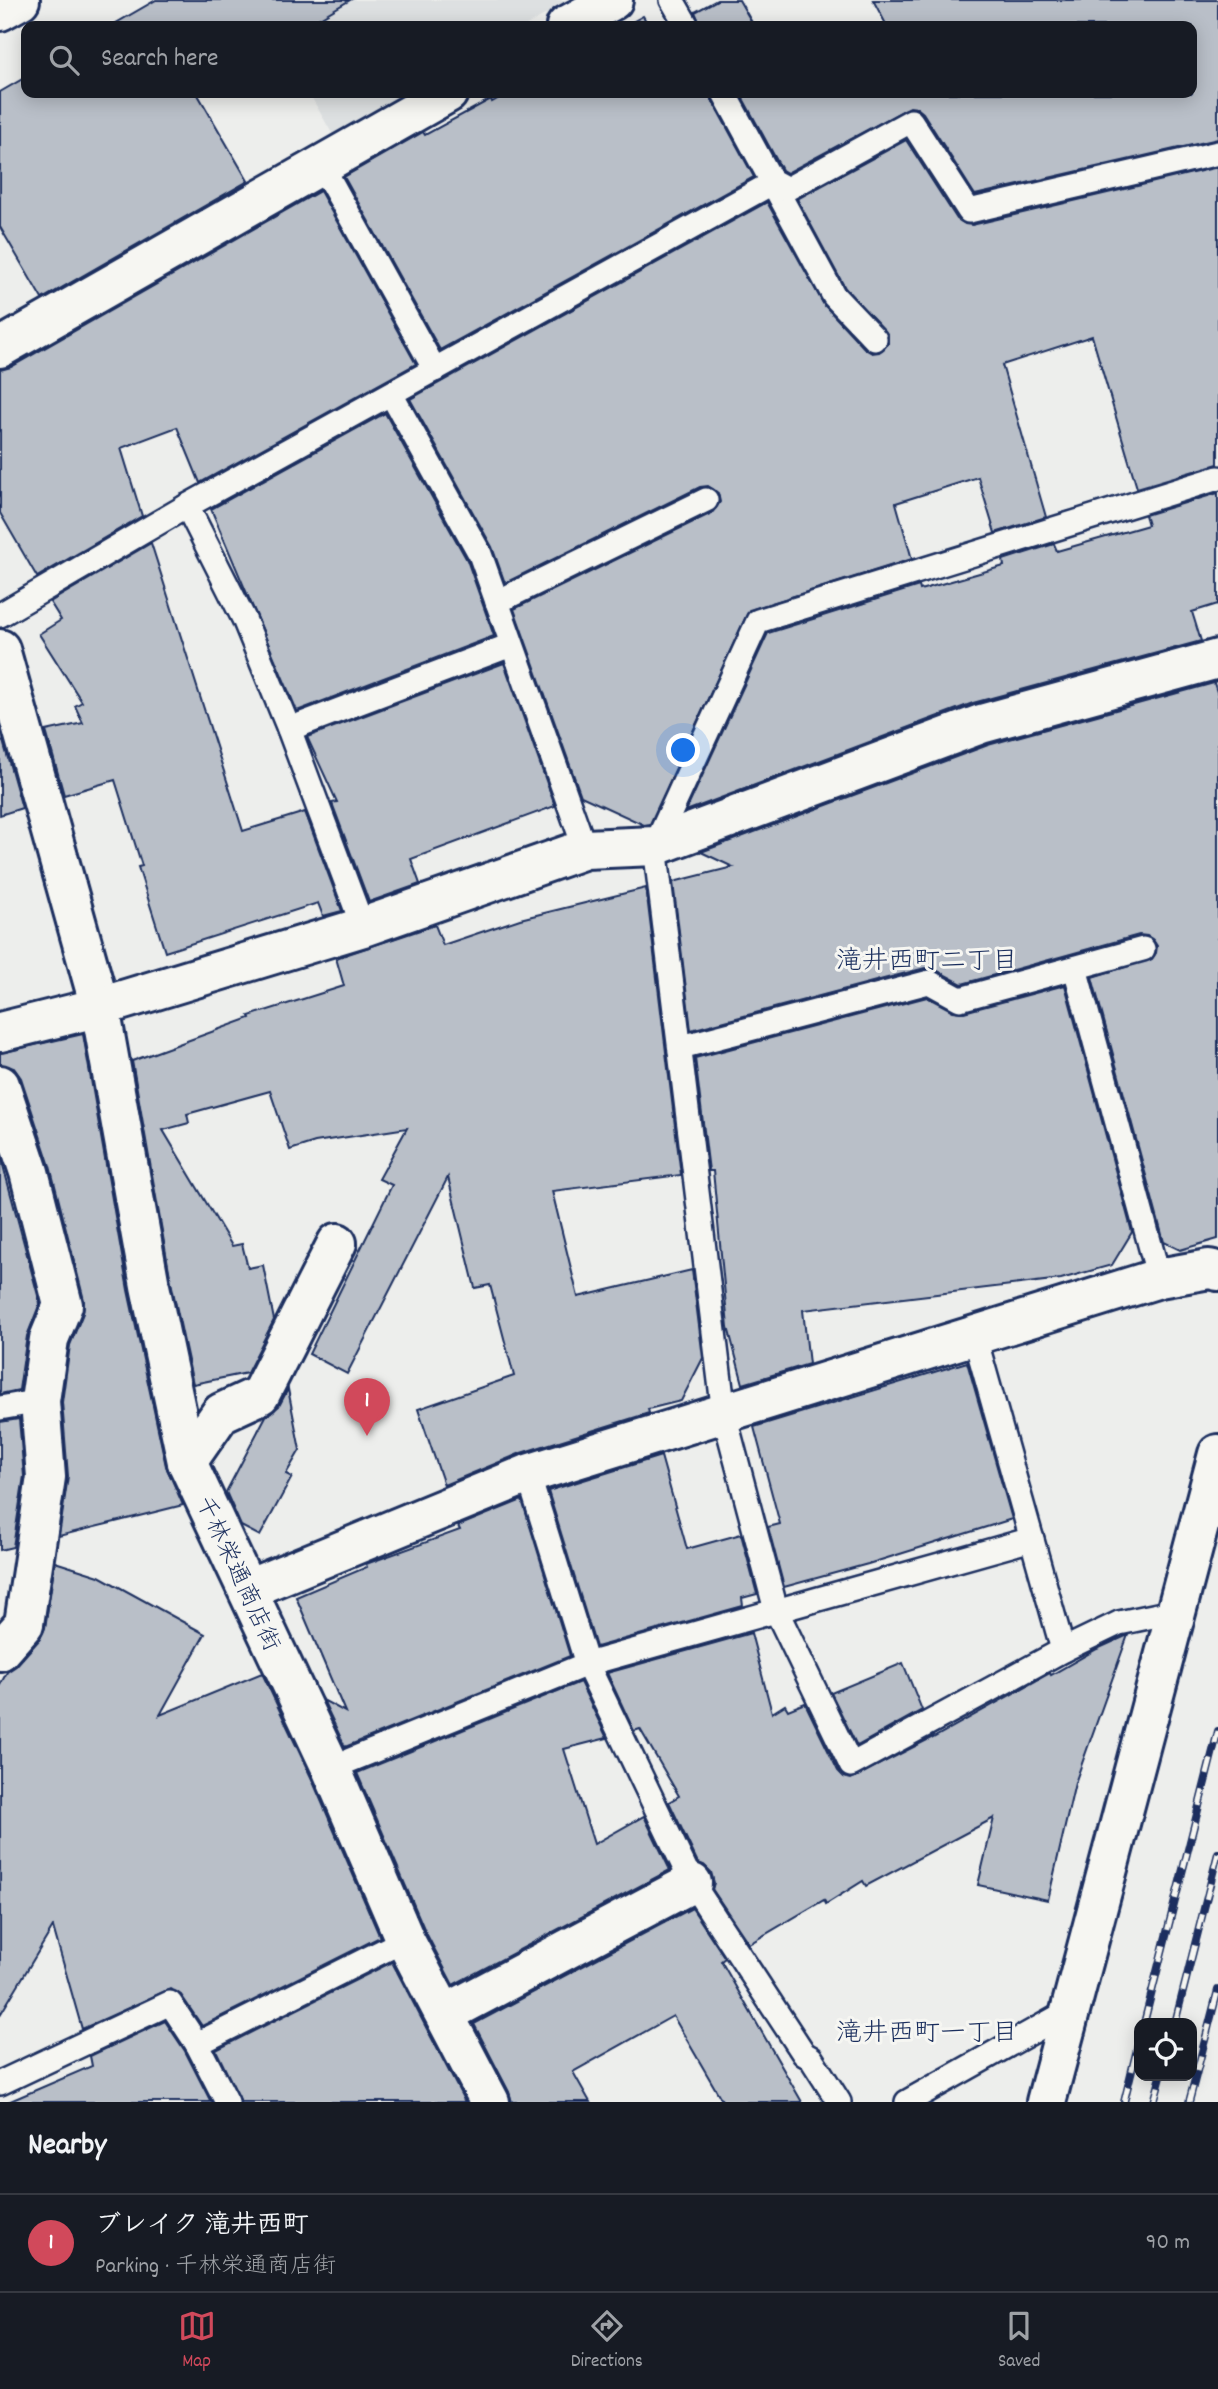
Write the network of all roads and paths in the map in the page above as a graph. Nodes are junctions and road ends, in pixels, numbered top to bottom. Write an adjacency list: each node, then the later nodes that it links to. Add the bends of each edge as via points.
1 (20, 0): 4 (street)
2 (613, 0): 5 (street)
3 (672, 0): 6 (lane)
4 (0, 11)
5 (575, 21)
6 (684, 21)
7 (439, 98): 10 (street)
8 (727, 98): 11 (lane)
9 (1218, 153): 11 (lane, via 969,211 911,121 787,189)
10 (321, 164): 13 (street); 14 (lane)
11 (774, 182): 12 (lane, via 834,296); 14 (lane)
12 (875, 339)
13 (0, 348)
14 (435, 370): 15 (lane)
15 (391, 394): 18 (lane); 19 (lane, via 480,554)
16 (1218, 478): 25 (lane, via 758,621)
17 (706, 500): 19 (lane)
18 (187, 506): 20 (lane); 24 (lane, via 244,619)
19 (497, 602): 21 (lane)
20 (0, 615)
21 (511, 645): 24 (lane); 26 (lane)
22 (0, 649): 30 (street, 千林栄通商店街)
23 (1218, 659): 25 (street, via 981,724)
24 (289, 729): 27 (lane)
25 (655, 846): 26 (street); 32 (lane)
26 (585, 849): 27 (street)
27 (363, 927): 30 (street)
28 (1143, 949): 29 (lane)
29 (1075, 968): 32 (lane, via 960,999 929,982); 36 (lane)
30 (100, 1007): 31 (street); 42 (street, 千林栄通商店街)
31 (0, 1032)
32 (681, 1047): 40 (lane)
33 (0, 1086): 38 (street, via 29,1172 63,1305 49,1339)
34 (337, 1243): 42 (street, via 260,1395 221,1413)
35 (1218, 1271): 36 (street)
36 (1159, 1278): 37 (street)
37 (974, 1334): 40 (street); 44 (lane)
38 (40, 1401): 39 (lane); 48 (street, via 46,1477)
39 (0, 1408)
40 (724, 1414): 43 (street); 46 (lane)
41 (1218, 1454): 47 (street)
42 (187, 1462): 45 (street, 千林栄通商店街)
43 (528, 1474): 45 (street); 50 (lane)
44 (1032, 1539): 46 (lane); 49 (lane)
45 (247, 1589): 51 (street, 千林栄通商店街)
46 (776, 1610): 49 (lane, via 851,1765); 50 (lane)
47 (1177, 1611): 49 (lane, via 1119,1623); 54 (street)
48 (8, 1634)
49 (1063, 1650)
50 (587, 1664): 51 (lane); 52 (lane)
51 (331, 1768): 53 (street, 千林栄通商店街)
52 (692, 1883): 55 (street); 60 (lane)
53 (405, 1940): 55 (street, 千林栄通商店街); 56 (lane)
54 (1069, 2011): 61 (lane); 62 (street)
55 (445, 2014): 59 (street, 千林栄通商店街)
56 (197, 2044): 57 (lane, via 170,2003); 58 (lane)
57 (0, 2083)
58 (227, 2102)
59 (490, 2102)
60 (839, 2102)
61 (906, 2102)
62 (1046, 2102)

